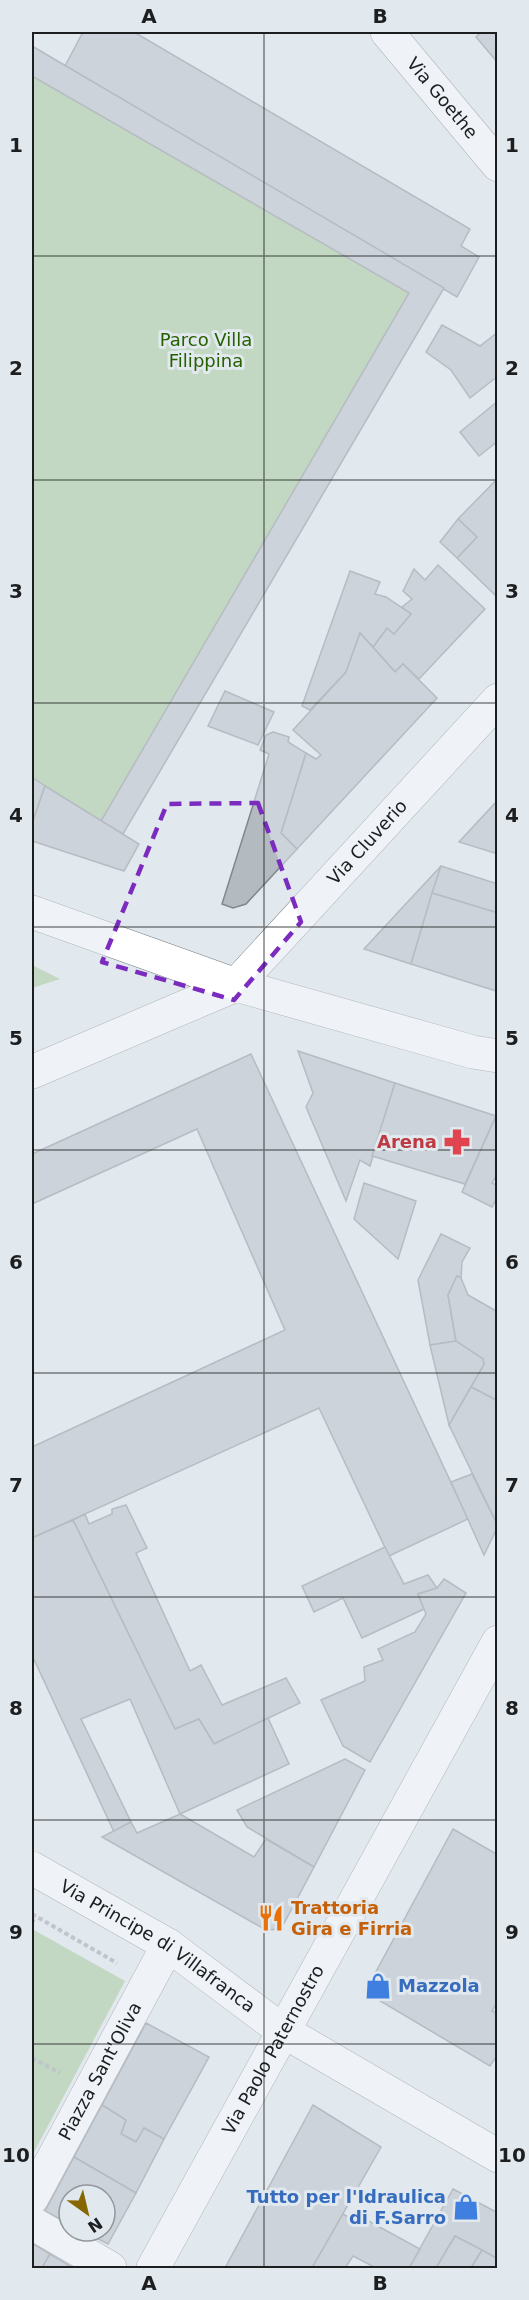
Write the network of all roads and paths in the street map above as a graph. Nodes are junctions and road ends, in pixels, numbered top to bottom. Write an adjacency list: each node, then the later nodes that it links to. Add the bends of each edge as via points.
1 (397, 35): 2 (street, Via Goethe)
2 (498, 165)
3 (498, 700): 5 (street, Via Cluverio)
4 (32, 912): 5 (street)
5 (236, 986): 6 (street); 7 (street)
6 (489, 1058)
7 (32, 1072)
8 (498, 1642): 14 (street, Via Paolo Paternostro)
9 (32, 1868): 12 (street, Via Principe di Villafranca)
10 (33, 1915): 11 (path); 13 (path)
11 (32, 1923)
12 (168, 1946): 13 (street, Piazza Sant'Oliva); 14 (street, Via Principe di Villafranca)
13 (148, 1982): 16 (street, Piazza Sant'Oliva)
14 (283, 2031): 15 (street, Via Principe di Villafranca); 19 (street, Via Paolo Paternostro)
15 (498, 2156)
16 (32, 2198)
17 (32, 2223): 18 (street)
18 (110, 2268)
19 (153, 2268)

